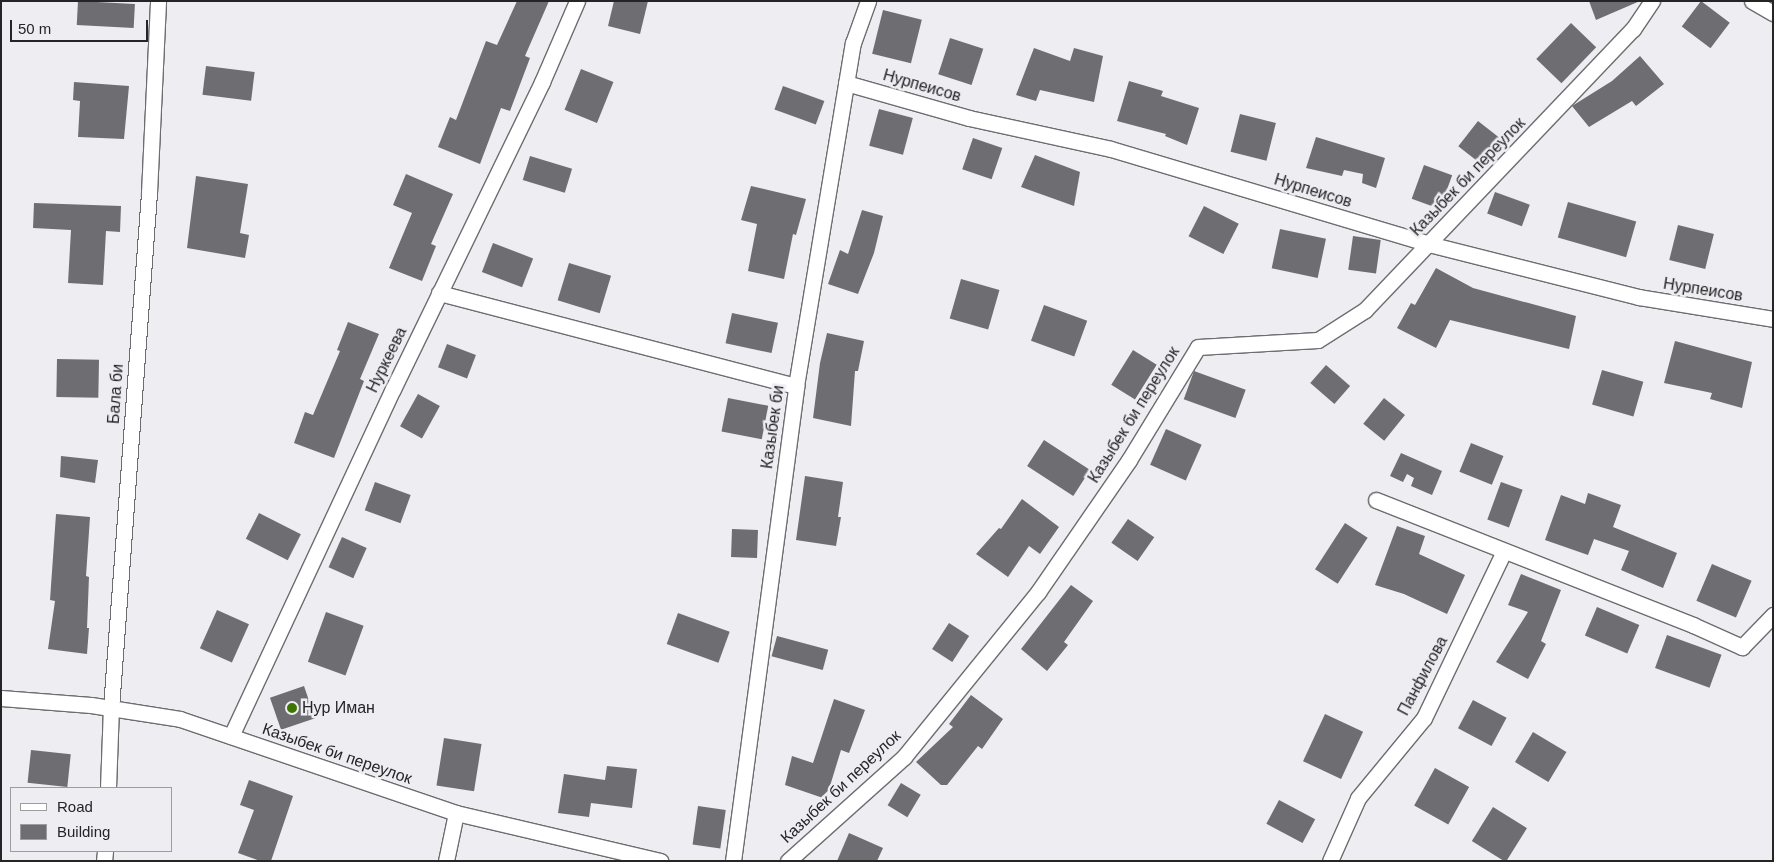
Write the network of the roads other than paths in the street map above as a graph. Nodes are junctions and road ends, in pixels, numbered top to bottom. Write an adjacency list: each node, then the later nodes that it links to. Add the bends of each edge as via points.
1 (158, 1): 16 (street, Бала би, via 149,193)
2 (577, 1): 9 (street, Нуркеева, via 542,82)
3 (868, 1): 7 (street, Казыбек би, via 853,43)
4 (1652, 1): 8 (street, Казыбек би переулок, via 1626,36)
5 (1752, 1): 6 (street)
6 (1773, 13)
7 (846, 83): 8 (street, Нурпеисов, via 969,118 1111,149); 11 (street, Казыбек би)
8 (1429, 244): 10 (street, Нурпеисов, via 1639,297); 23 (street, Казыбек би переулок, via 1365,310 1318,340 1198,347 1129,460 1038,592 904,757)
9 (439, 293): 11 (street); 17 (street, Нуркеева)
10 (1773, 319)
11 (796, 386): 22 (street, Казыбек би)
12 (1376, 500): 13 (street)
13 (1504, 551): 14 (street, via 1742,647); 24 (street, Панфилова, via 1424,718 1358,798)
14 (1773, 615)
15 (1, 698): 16 (street, Казыбек би переулок)
16 (111, 708): 17 (street, Казыбек би переулок, via 180,719); 18 (street, Бала би)
17 (231, 736): 19 (street, Казыбек би переулок)
18 (108, 787)
19 (456, 813): 20 (street); 21 (street, Казыбек би переулок)
20 (446, 861)
21 (660, 861)
22 (733, 861)
23 (788, 861)
24 (1330, 861)

